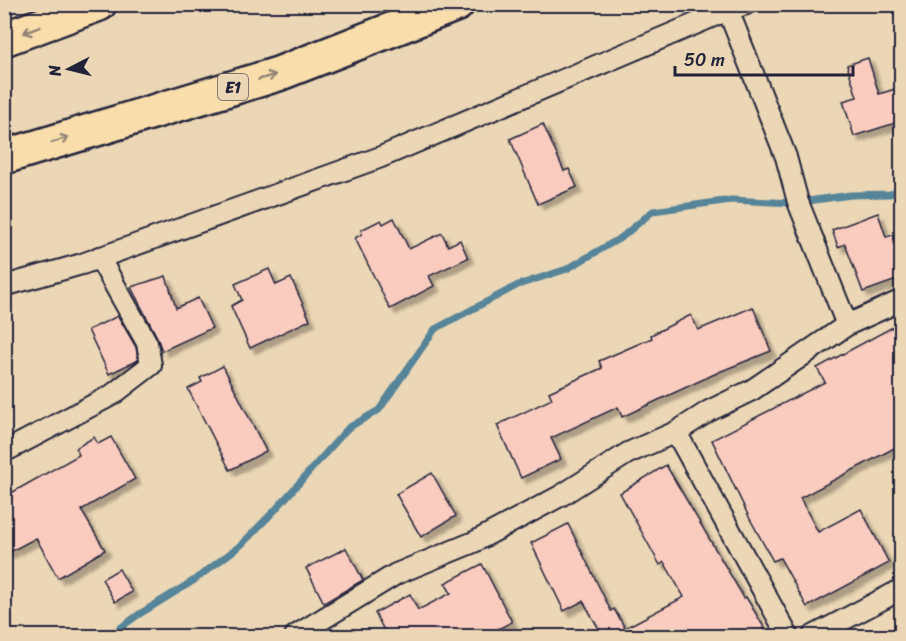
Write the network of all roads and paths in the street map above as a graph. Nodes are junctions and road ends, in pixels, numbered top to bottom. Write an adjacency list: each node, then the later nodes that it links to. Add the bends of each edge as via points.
1 (99, 4): 4 (highway, one-way to 4)
2 (457, 4): 5 (highway, E1, one-way to 2, via 278,74)
3 (737, 7): 6 (street, via 381,157); 9 (street, via 798,201)
4 (4, 39)
5 (4, 156)
6 (99, 257): 7 (street); 11 (street, via 147,343 151,365 112,395)
7 (4, 286)
8 (902, 300): 9 (street)
9 (847, 325): 10 (street, via 752,390)
10 (676, 432): 13 (street, via 628,453 562,495 474,542 396,574); 14 (street)
11 (4, 452)
12 (902, 589): 15 (street)
13 (295, 636)
14 (788, 636)
15 (813, 636)

